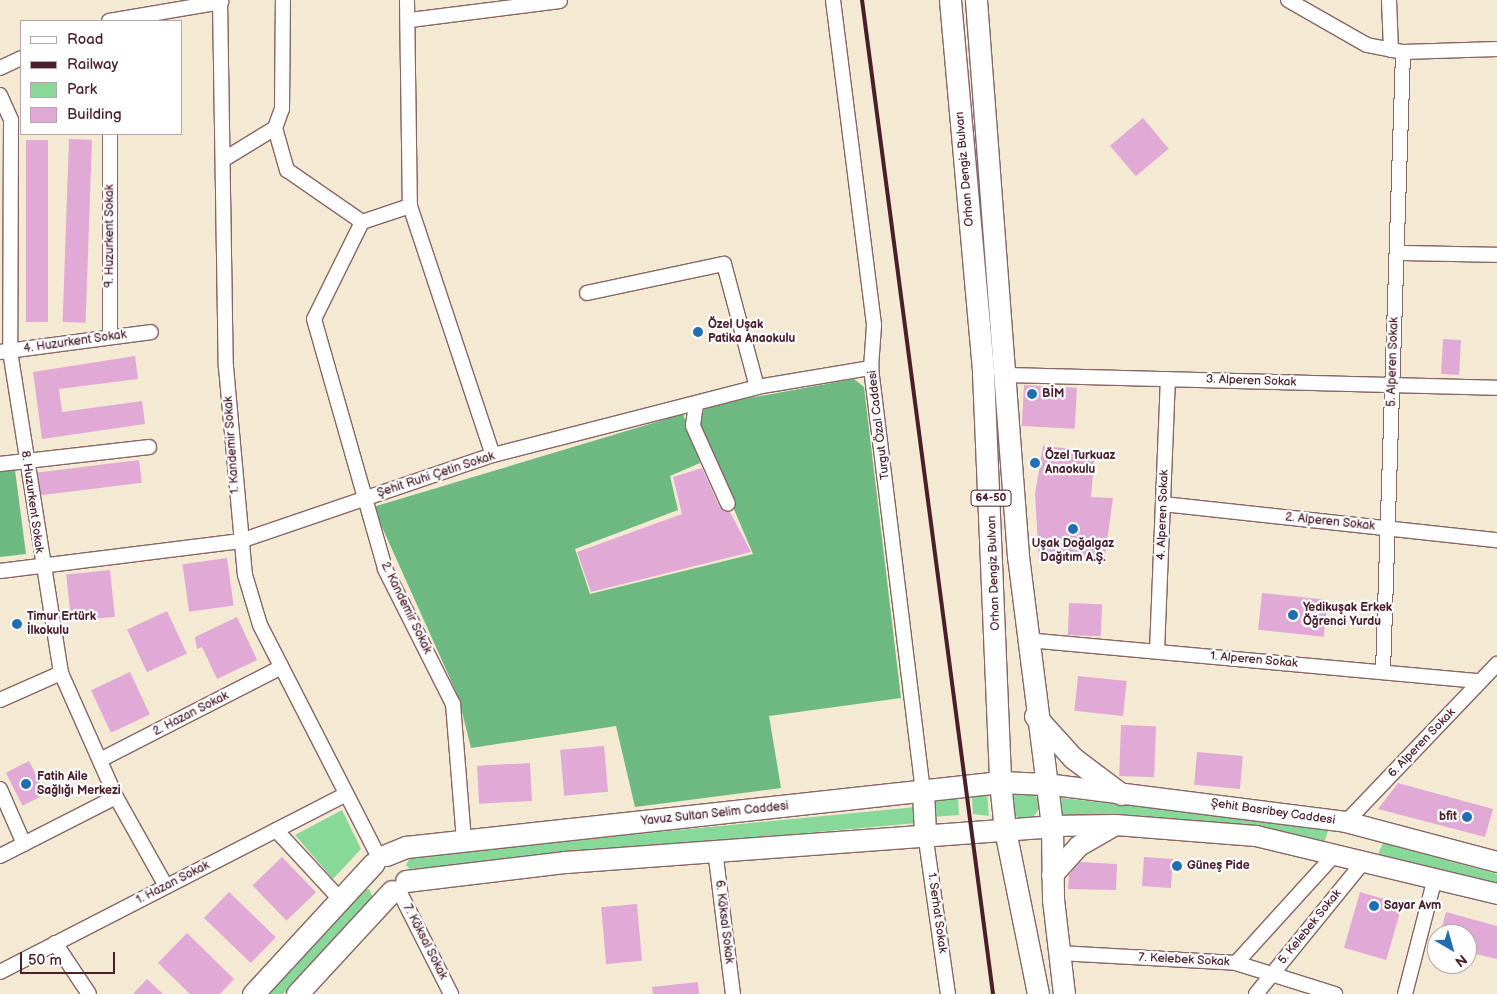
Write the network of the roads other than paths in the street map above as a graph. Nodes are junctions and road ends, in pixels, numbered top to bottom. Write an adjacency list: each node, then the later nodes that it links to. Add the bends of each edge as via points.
1 (283, 0): 17 (street, via 282,109)
2 (407, 0): 11 (street)
3 (833, 0): 28 (street, Turgut Özal Caddesi, via 874,326)
4 (950, 0): 57 (main road, Orhan Dengiz Bulvarı / 64-50, via 985,400)
5 (976, 0): 29 (main road, Orhan Dengiz Bulvarı / 64-50)
6 (1288, 0): 13 (street, via 1368,45)
7 (1389, 0): 13 (street, 5. Alperen Sokak)
8 (220, 1): 10 (street); 19 (street, 1. Kandemir Sokak)
9 (560, 1): 11 (street)
10 (116, 20)
11 (410, 20): 20 (street)
12 (1497, 49): 13 (street)
13 (1397, 51): 22 (street, 5. Alperen Sokak)
14 (20, 58): 15 (street)
15 (0, 68)
16 (0, 95): 27 (street, 8. Huzurkent Sokak, via 11,120)
17 (275, 128): 19 (street); 21 (street, via 286,170)
18 (110, 135): 26 (street, 9. Huzurkent Sokak)
19 (226, 158): 44 (street, 1. Kandemir Sokak, via 226,367)
20 (410, 206): 21 (street); 36 (street)
21 (362, 222): 39 (street, 2. Kandemir Sokak, via 314,319)
22 (1397, 253): 23 (street); 31 (street, 5. Alperen Sokak)
23 (1497, 254)
24 (586, 293): 32 (street, via 724,264)
25 (151, 332): 26 (street, 4. Huzurkent Sokak)
26 (110, 337): 27 (street, 4. Huzurkent Sokak)
27 (5, 352): 37 (street, 8. Huzurkent Sokak)
28 (871, 368): 32 (street, Şehit Ruhi Çetin Sokak); 60 (street, Turgut Özal Caddesi)
29 (1005, 375): 30 (street, 3. Alperen Sokak); 47 (main road, Orhan Dengiz Bulvarı / 64-50)
30 (1168, 379): 31 (street, 3. Alperen Sokak); 41 (street, 4. Alperen Sokak)
31 (1392, 385): 33 (street, 3. Alperen Sokak); 42 (street, 5. Alperen Sokak)
32 (757, 387): 34 (street, Şehit Ruhi Çetin Sokak)
33 (1497, 388)
34 (696, 404): 36 (street, Şehit Ruhi Çetin Sokak); 40 (street, via 693,426)
35 (149, 447): 37 (street)
36 (493, 455): 39 (street, Şehit Ruhi Çetin Sokak)
37 (25, 461): 38 (street); 45 (street, 8. Huzurkent Sokak)
38 (0, 464)
39 (363, 498): 44 (street, Şehit Ruhi Çetin Sokak); 71 (street, 2. Kandemir Sokak, via 385,568 453,704)
40 (728, 504)
41 (1163, 504): 42 (street, 2. Alperen Sokak); 48 (street, 4. Alperen Sokak)
42 (1388, 528): 43 (street, 2. Alperen Sokak); 51 (street, 5. Alperen Sokak)
43 (1497, 540)
44 (240, 541): 45 (street, Şehit Ruhi Çetin Sokak); 50 (street, 1. Kandemir Sokak, via 249,596)
45 (41, 566): 46 (street, Şehit Ruhi Çetin Sokak); 52 (street, 8. Huzurkent Sokak)
46 (0, 571)
47 (1027, 640): 48 (street, 1. Alperen Sokak); 55 (main road, Orhan Dengiz Bulvarı / 64-50)
48 (1157, 651): 51 (street, 1. Alperen Sokak)
49 (1497, 664): 53 (street, 6. Alperen Sokak)
50 (282, 667): 56 (street, 2. Hazan Sokak); 61 (street, 1. Kandemir Sokak)
51 (1383, 672): 53 (street, 1. Alperen Sokak)
52 (61, 673): 54 (street); 56 (street, 8. Huzurkent Sokak)
53 (1480, 681): 64 (street, 6. Alperen Sokak)
54 (0, 700)
55 (1035, 716): 58 (main road, Orhan Dengiz Bulvarı / 64-50); 62 (main road, via 1073,758)
56 (100, 760): 63 (street, 8. Huzurkent Sokak)
57 (1000, 782): 58 (main road, Yavuz Sultan Selim Caddesi); 60 (main road, Yavuz Sultan Selim Caddesi); 68 (main road, Orhan Dengiz Bulvarı / 64-50)
58 (1046, 784): 62 (street, Şehit Basribey Caddesi); 66 (main road, Orhan Dengiz Bulvarı / 64-50)
59 (0, 789): 72 (street)
60 (923, 791): 70 (main road); 71 (main road, Yavuz Sultan Selim Caddesi)
61 (346, 794): 67 (street, 1. Hazan Sokak); 76 (street, 1. Kandemir Sokak)
62 (1121, 794): 64 (street, Şehit Basribey Caddesi)
63 (116, 797): 72 (street); 81 (street, 8. Huzurkent Sokak)
64 (1346, 822): 69 (street, Şehit Basribey Caddesi); 74 (street)
65 (1116, 825): 66 (street); 74 (street, via 1256,836); 79 (street, via 1079,846)
66 (1052, 826): 68 (main road); 79 (main road, Orhan Dengiz Bulvarı / 64-50)
67 (276, 830): 81 (street, 1. Hazan Sokak); 84 (street)
68 (1005, 830): 70 (main road); 96 (main road, Orhan Dengiz Bulvarı / 64-50)
69 (1374, 830): 77 (street); 78 (street, Şehit Basribey Caddesi)
70 (925, 833): 73 (main road); 95 (street, 1. Serhat Sokak)
71 (464, 841): 76 (main road, Yavuz Sultan Selim Caddesi, via 406,847)
72 (24, 844): 75 (street)
73 (715, 850): 82 (main road); 94 (street, 6. Köksal Sokak)
74 (1336, 853): 77 (street); 87 (street)
75 (0, 856)
76 (380, 859): 82 (main road, via 405,864); 82 (main road, via 372,881 380,889); 84 (main road, Yavuz Sultan Selim Caddesi)
77 (1366, 860): 80 (street); 89 (street, 5. Kelebek Sokak)
78 (1497, 862)
79 (1052, 876): 86 (main road, Orhan Dengiz Bulvarı / 64-50)
80 (1435, 878): 83 (street); 100 (street)
81 (166, 886): 85 (street, 1. Hazan Sokak)
82 (399, 887): 92 (main road); 93 (street, 7. Köksal Sokak)
83 (1497, 894)
84 (340, 899): 91 (main road, Yavuz Sultan Selim Caddesi)
85 (56, 943): 88 (street, 1. Hazan Sokak); 90 (street)
86 (1059, 953): 87 (street, 7. Kelebek Sokak); 97 (main road, Orhan Dengiz Bulvarı / 64-50)
87 (1236, 963): 89 (street, 7. Kelebek Sokak)
88 (0, 972)
89 (1270, 977): 98 (street, 5. Kelebek Sokak); 99 (street, 7. Kelebek Sokak)
90 (89, 994)
91 (253, 994)
92 (297, 994)
93 (451, 994)
94 (733, 994)
95 (948, 994)
96 (1038, 994)
97 (1064, 994)
98 (1256, 994)
99 (1335, 994)
100 (1405, 994)

